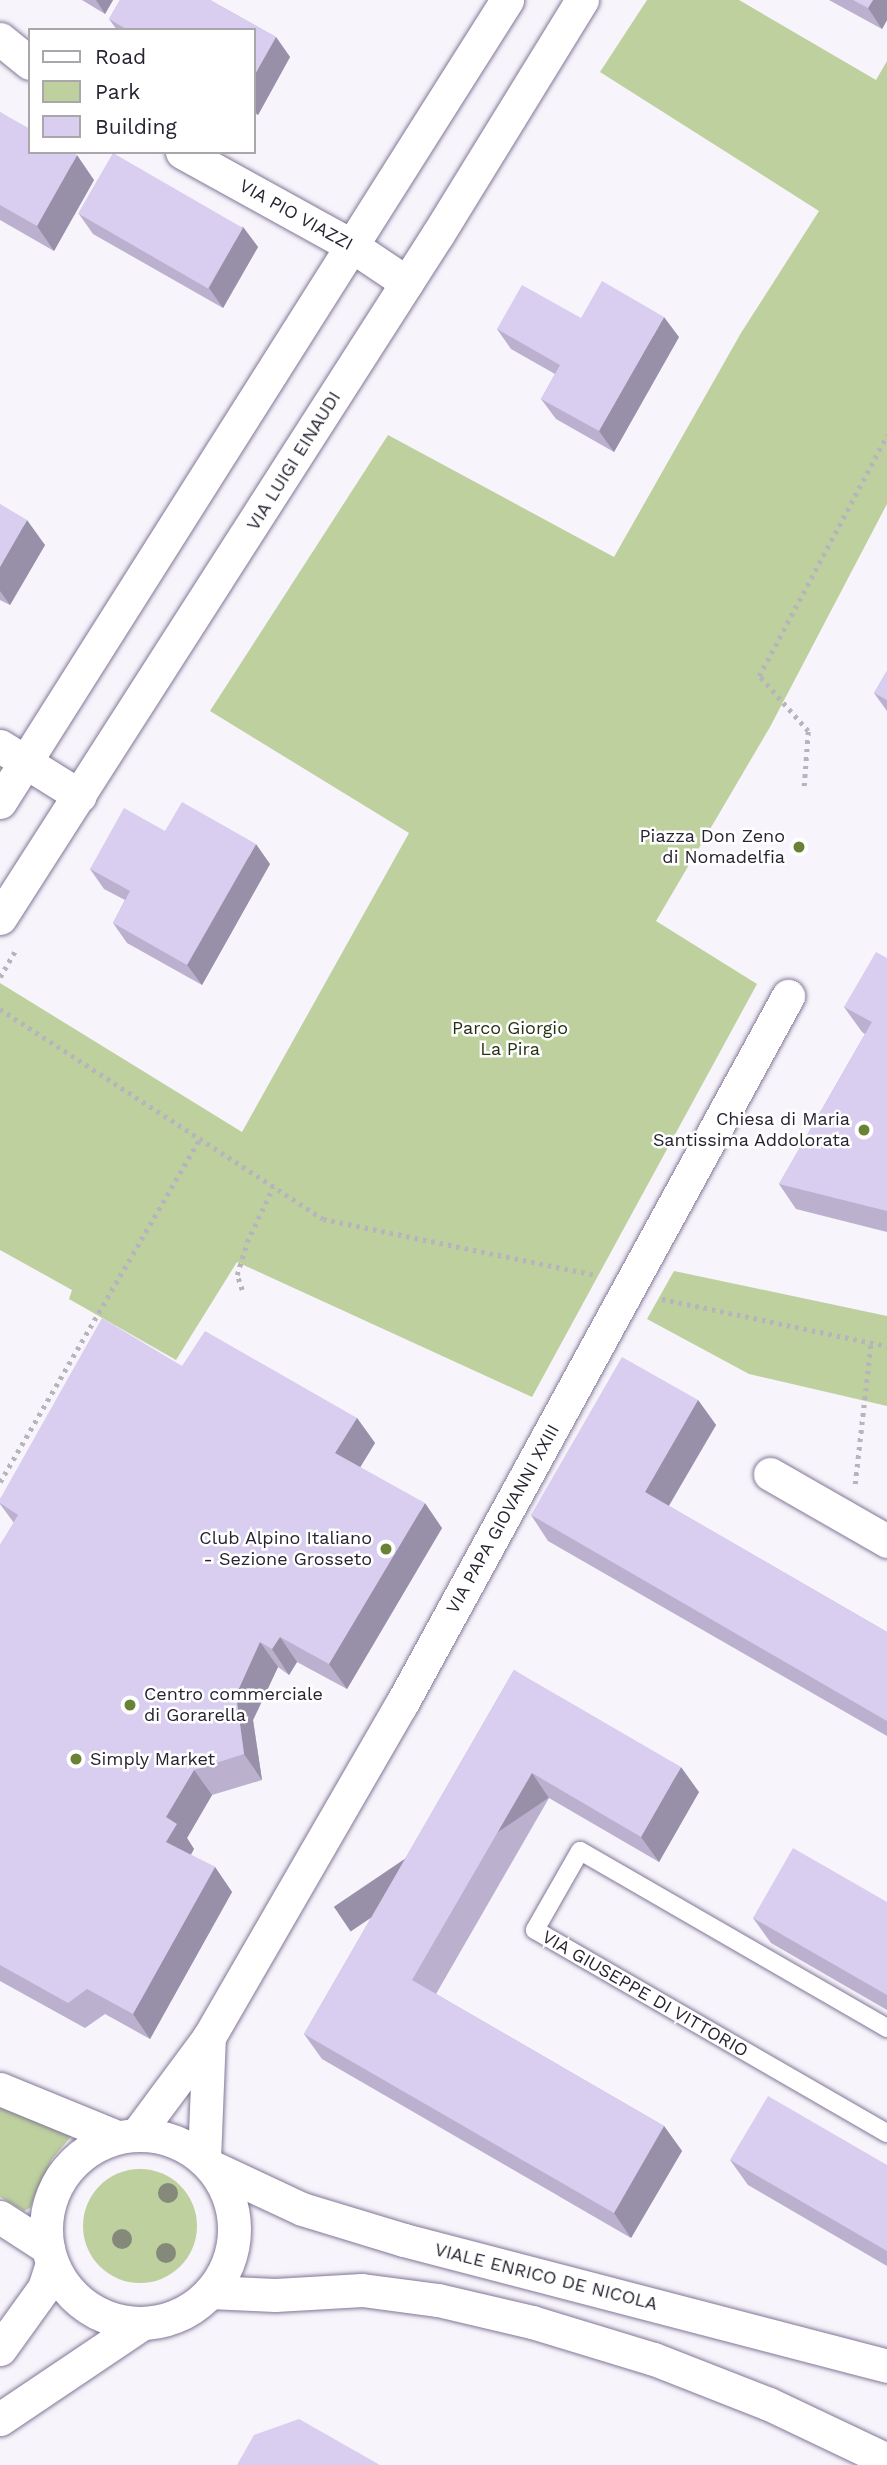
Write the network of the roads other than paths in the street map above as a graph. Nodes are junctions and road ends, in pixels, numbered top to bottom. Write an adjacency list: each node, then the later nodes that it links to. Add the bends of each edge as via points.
1 (507, 0): 6 (street)
2 (582, 0): 7 (street, VIA LUIGI EINAUDI)
3 (0, 39): 4 (street)
4 (28, 61)
5 (186, 154): 6 (street, VIA PIO VIAZZI)
6 (352, 246): 7 (street, VIA PIO VIAZZI); 8 (street)
7 (407, 282): 9 (street, VIA LUIGI EINAUDI)
8 (13, 753): 9 (street); 10 (street)
9 (80, 796): 11 (street, VIA LUIGI EINAUDI)
10 (0, 802)
11 (0, 918)
12 (788, 996): 16 (street, VIA PAPA GIOVANNI XXIII, via 401,1705)
13 (770, 1474): 14 (street)
14 (887, 1541)
15 (887, 2028): 18 (lane, VIA GIUSEPPE DI VITTORIO, via 580,1851 535,1930)
16 (209, 2037): 19 (street, VIA PAPA GIOVANNI XXIII); 20 (street)
17 (0, 2090): 19 (street)
18 (887, 2133)
19 (127, 2135): 20 (street, via 184,2145); 22 (street, via 90,2148 68,2166 53,2191 46,2219)
20 (208, 2163): 23 (street, via 226,2189 234,2216 234,2243); 26 (street, VIALE ENRICO DE NICOLA, via 302,2209 404,2240)
21 (0, 2217): 22 (street)
22 (50, 2256): 24 (street, via 67,2289 88,2308 115,2320); 25 (street, via 44,2288)
23 (210, 2292): 24 (street, via 179,2314); 28 (street, via 275,2295 362,2290 532,2322 666,2364 769,2404)
24 (143, 2323): 27 (street)
25 (0, 2349)
26 (887, 2366)
27 (0, 2419)
28 (887, 2460)

